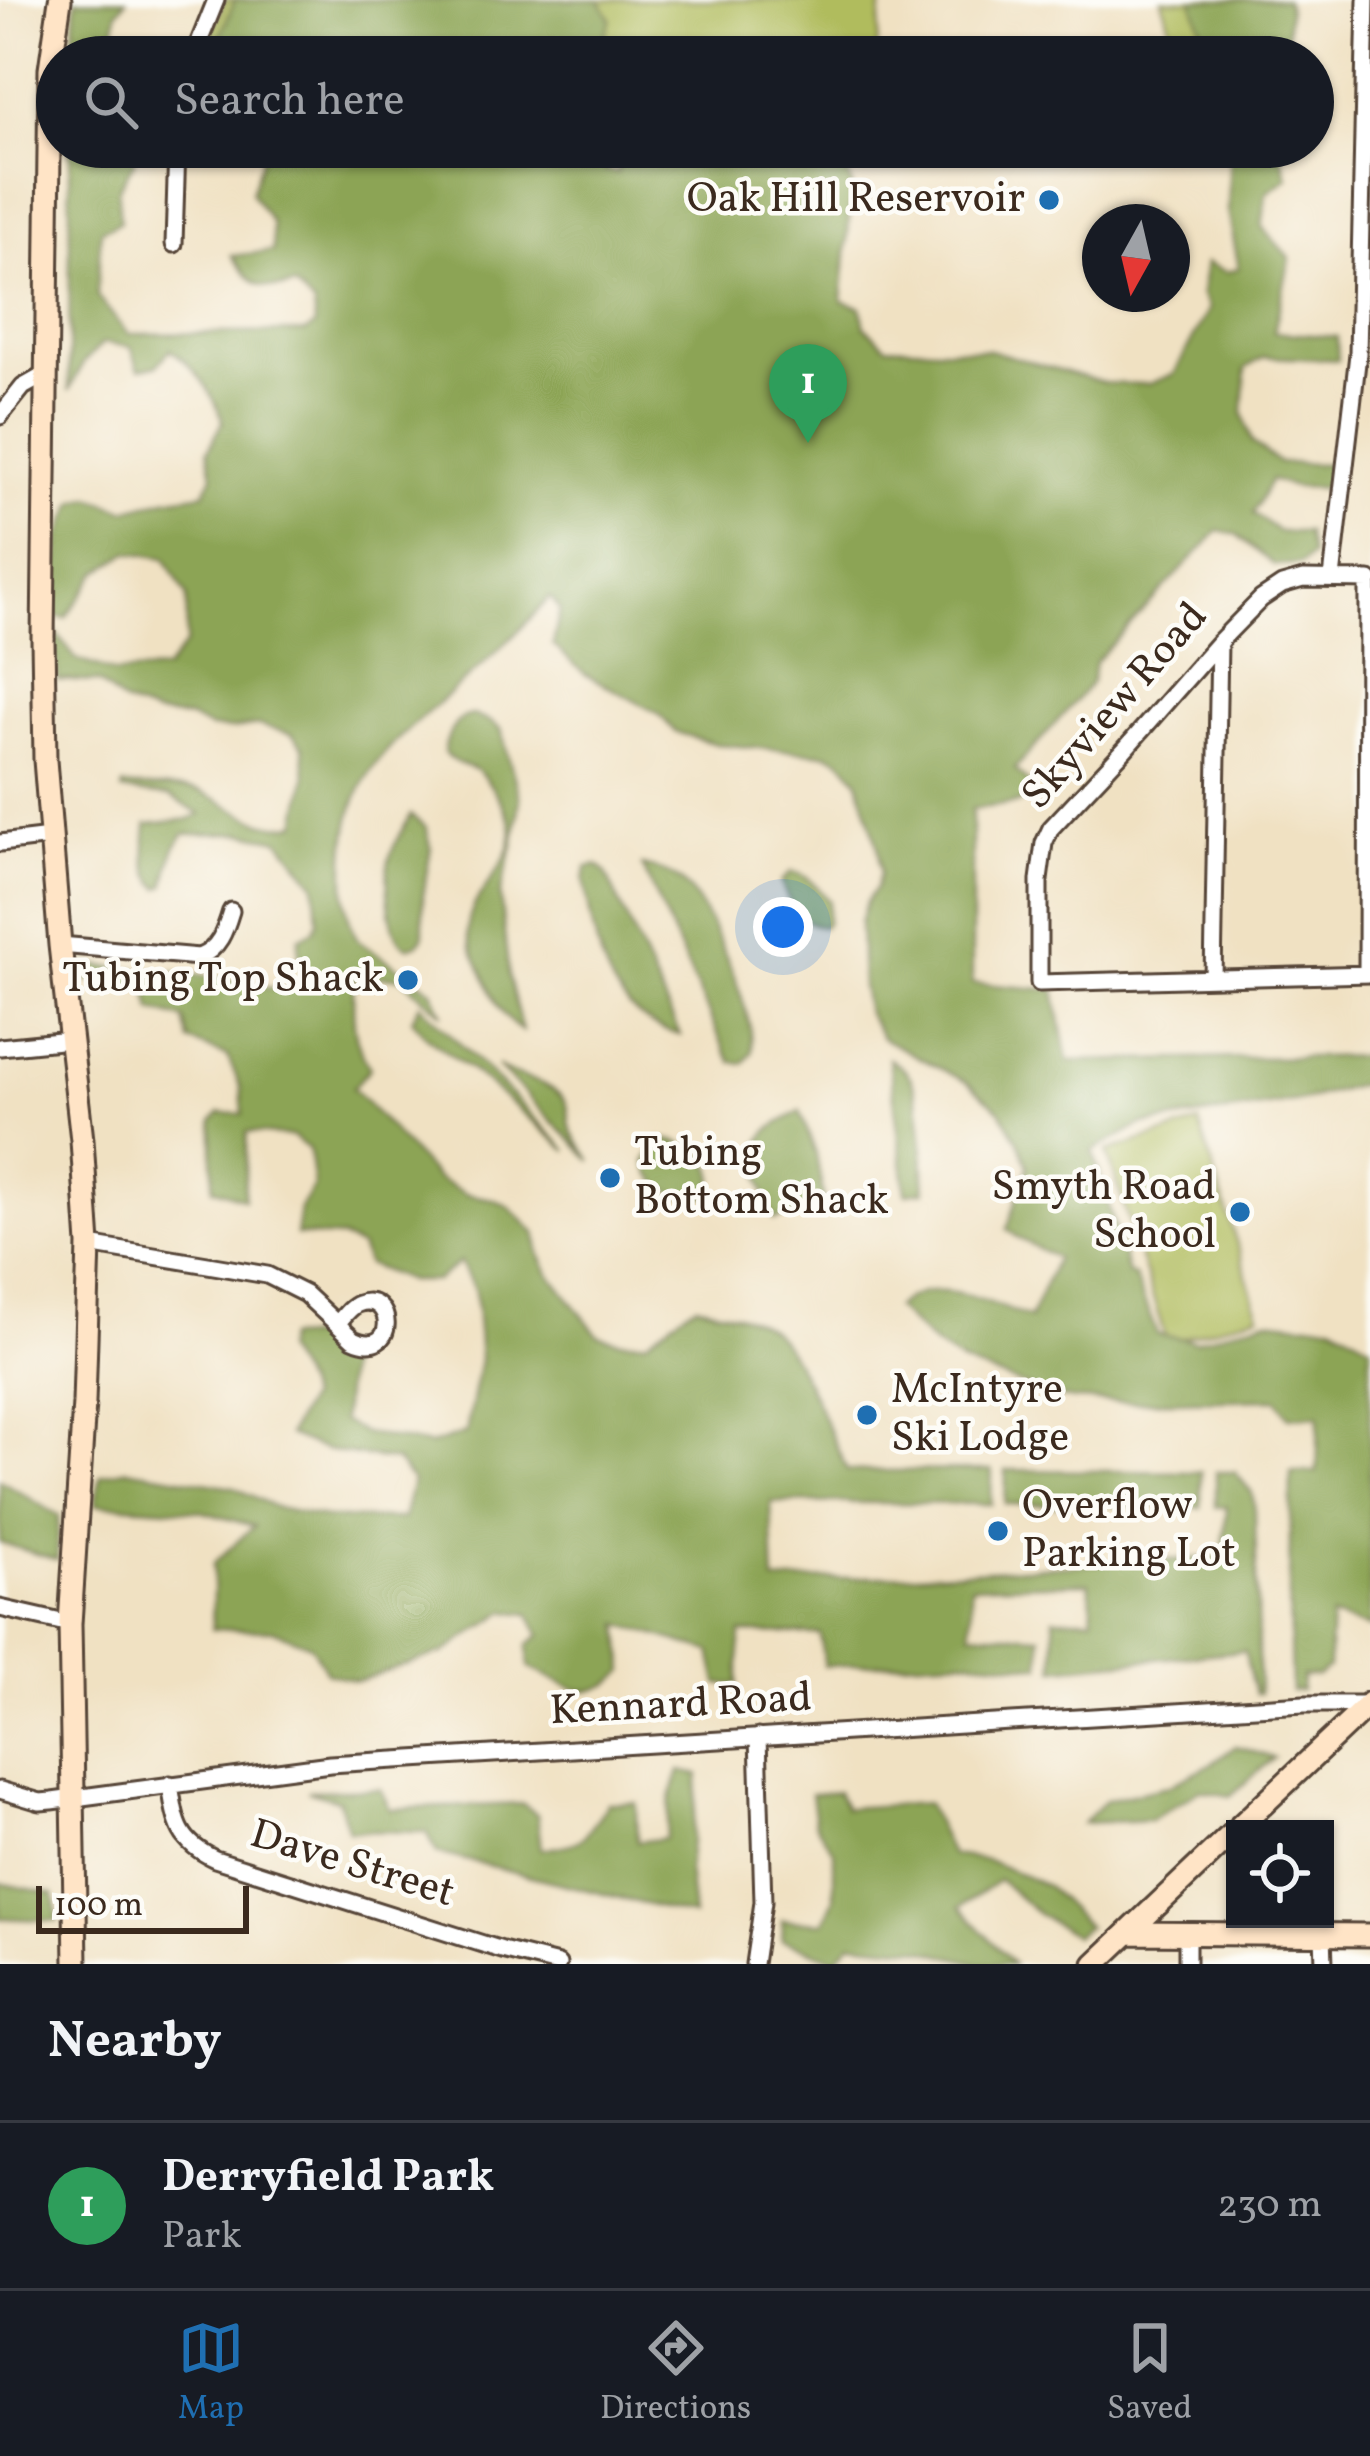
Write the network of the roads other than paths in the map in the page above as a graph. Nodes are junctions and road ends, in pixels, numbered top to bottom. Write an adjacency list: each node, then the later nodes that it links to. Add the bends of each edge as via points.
1 (60, 0): 4 (main road)
2 (216, 0): 5 (street)
3 (1366, 0): 6 (street)
4 (55, 36)
5 (201, 36)
6 (1366, 92): 12 (street, via 1358,354)
7 (49, 168): 10 (main road)
8 (176, 168): 9 (street)
9 (174, 244)
10 (46, 374): 11 (street); 15 (main road)
11 (0, 416)
12 (1332, 578): 13 (street, Skyview Road); 14 (street, Skyview Road, via 1282,584)
13 (1369, 580): 19 (street)
14 (1219, 642): 20 (street); 20 (street, Skyview Road, via 1047,835 1040,880 1039,982)
15 (50, 837): 16 (street); 18 (main road)
16 (0, 843)
17 (231, 911): 18 (street, via 218,944 199,957)
18 (61, 945): 21 (main road)
19 (1368, 974): 20 (street)
20 (1214, 978)
21 (70, 1040): 22 (street); 23 (main road)
22 (0, 1047)
23 (89, 1245): 24 (street, via 267,1275); 26 (main road)
24 (338, 1324)
25 (0, 1607): 26 (street)
26 (70, 1624): 31 (main road)
27 (1370, 1704): 28 (street, Kennard Road); 32 (main road)
28 (758, 1737): 29 (street, Kennard Road, via 330,1764); 40 (street, via 763,1902)
29 (170, 1784): 31 (street, Kennard Road); 39 (street, Dave Street, via 182,1834 215,1859)
30 (0, 1790): 31 (street, Kennard Road, via 40,1802)
31 (72, 1798): 38 (main road)
32 (1247, 1820)
33 (1226, 1840): 34 (main road)
34 (1128, 1933): 35 (main road); 41 (main road)
35 (1186, 1934): 36 (main road); 42 (street)
36 (1324, 1934): 37 (main road); 43 (street)
37 (1370, 1935)
38 (76, 1964)
39 (558, 1964)
40 (754, 1964)
41 (1095, 1964)
42 (1187, 1964)
43 (1324, 1964)

